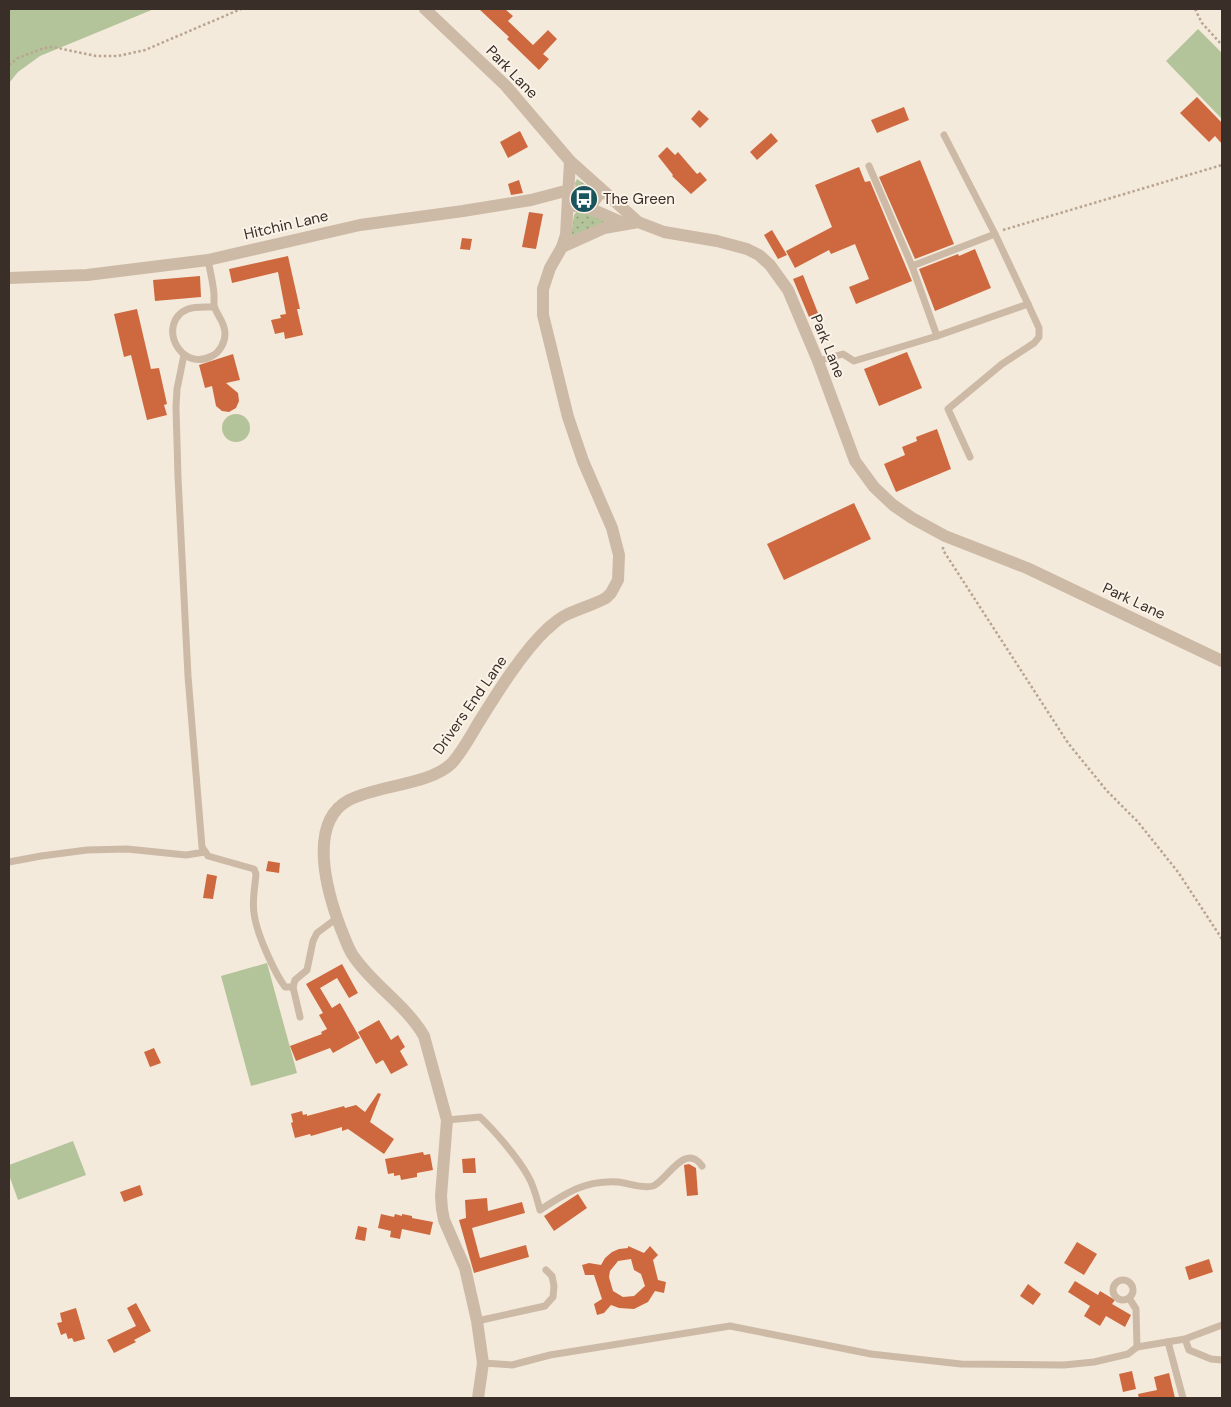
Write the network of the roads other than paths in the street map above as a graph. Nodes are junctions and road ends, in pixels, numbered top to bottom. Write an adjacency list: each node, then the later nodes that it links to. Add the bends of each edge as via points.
1 (426, 9): 3 (street, Park Lane, via 506,86)
2 (944, 135): 11 (lane)
3 (570, 161): 5 (street, Drivers End Lane); 6 (street, Park Lane)
4 (869, 166): 14 (lane)
5 (569, 190): 7 (street, Drivers End Lane); 13 (street, Hitchin Lane, via 531,200 360,225)
6 (602, 190): 8 (street); 9 (street, Park Lane)
7 (568, 205): 8 (street); 12 (street, Drivers End Lane)
8 (589, 208): 10 (street)
9 (638, 222): 10 (street); 20 (street, Park Lane, via 664,232 747,249 758,255 770,265 788,290)
10 (623, 224): 12 (street)
11 (995, 234): 14 (lane); 16 (lane)
12 (562, 247): 25 (street, Drivers End Lane, via 543,289 542,315 568,417 617,544 618,580 606,598 563,616 545,631 502,685 462,749 446,768 424,778 363,794 335,812 325,840 324,865)
13 (208, 260): 15 (street, Hitchin Lane, via 87,275); 17 (lane)
14 (912, 266): 18 (lane)
15 (9, 278)
16 (1028, 304): 18 (lane); 21 (lane, via 1039,328 1039,337 948,409)
17 (214, 307): 19 (lane, via 189,309 176,320 173,338); 19 (lane, via 224,326 221,347 204,359)
18 (937, 336): 20 (lane, via 854,361 843,354)
19 (184, 355): 23 (lane, via 176,407 178,477 188,676 202,847)
20 (818, 361): 22 (street, Park Lane, via 855,461 893,506 944,536 1027,568)
21 (970, 457)
22 (1222, 661)
23 (205, 852): 24 (lane, via 186,855 128,849 87,850); 26 (lane, via 218,860 254,869 256,924 278,978 285,987)
24 (9, 862)
25 (337, 918): 26 (lane, via 314,938 307,970); 28 (street, Drivers End Lane, via 353,956 411,1017 424,1036)
26 (293, 987): 27 (lane)
27 (300, 1017)
28 (447, 1120): 29 (lane, via 480,1117 492,1128 528,1176 540,1210 580,1186 616,1182 652,1186 680,1161 691,1159); 32 (street, Drivers End Lane, via 442,1209 465,1268)
29 (702, 1166)
30 (546, 1270): 32 (lane, via 552,1276 553,1297 545,1306)
31 (1130, 1298): 36 (lane, via 1136,1309)
32 (477, 1321): 38 (street, Drivers End Lane)
33 (1222, 1325): 34 (lane)
34 (1185, 1339): 35 (lane); 37 (lane, via 1189,1350)
35 (1168, 1342): 36 (lane); 40 (lane)
36 (1137, 1347): 38 (lane, via 1120,1356 1064,1365 961,1364 870,1354 730,1326 550,1355 512,1365)
37 (1222, 1360)
38 (483, 1364): 39 (street, Drivers End Lane)
39 (478, 1398)
40 (1183, 1398)

